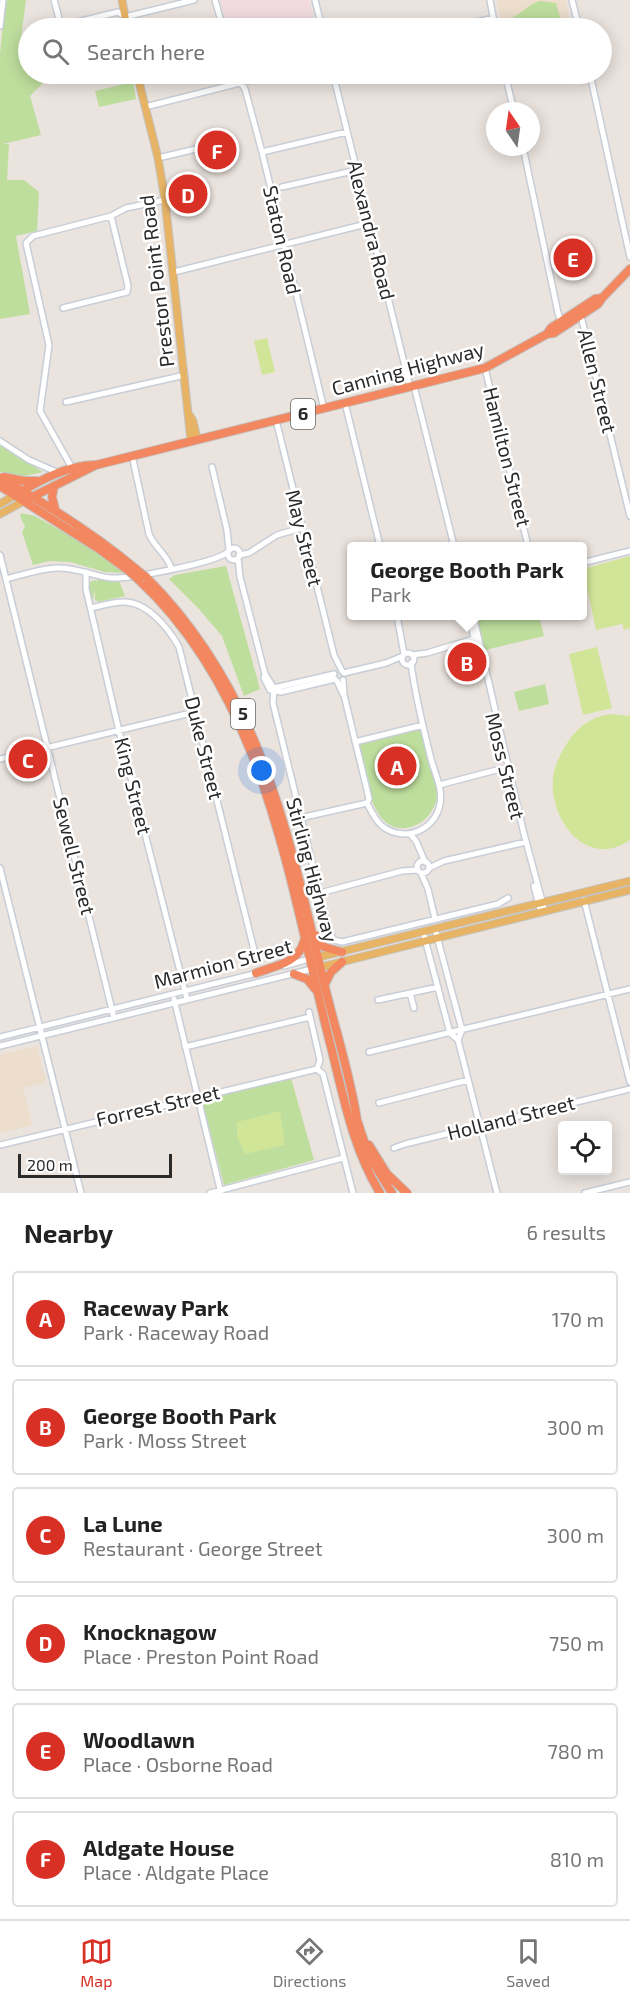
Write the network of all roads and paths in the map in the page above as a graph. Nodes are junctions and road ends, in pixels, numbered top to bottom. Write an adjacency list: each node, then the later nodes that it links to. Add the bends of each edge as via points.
1 (3, 0): 16 (street)
2 (54, 0): 10 (street)
3 (122, 0): 9 (main road)
4 (194, 0): 9 (street)
5 (215, 0): 12 (street)
6 (315, 0): 13 (street)
7 (490, 0): 14 (street)
8 (572, 0): 15 (street)
9 (125, 17): 11 (street, via 118,12)
10 (59, 18)
11 (95, 18)
12 (220, 18)
13 (320, 18)
14 (493, 18)
15 (576, 18)
16 (0, 26)
17 (140, 84): 24 (main road, Preston Point Road)
18 (232, 84): 24 (street)
19 (241, 84): 27 (street, Staton Road)
20 (335, 84): 25 (street, Alexandra Road)
21 (507, 84): 23 (street)
22 (592, 84): 36 (street)
23 (512, 102)
24 (145, 107): 29 (main road, Preston Point Road)
25 (347, 132): 27 (street); 30 (street, Alexandra Road)
26 (200, 148): 29 (street)
27 (262, 152): 35 (street, Staton Road)
28 (525, 156): 42 (street)
29 (158, 158): 32 (main road, Preston Point Road)
30 (357, 170): 31 (street); 34 (street, Alexandra Road)
31 (282, 188)
32 (165, 200): 33 (street, via 126,208); 38 (main road, Preston Point Road)
33 (111, 216): 40 (street, via 127,290); 56 (street, via 33,236 26,243 49,345 40,411)
34 (370, 223): 35 (street); 46 (street, Alexandra Road)
35 (283, 245): 38 (street); 49 (street, Staton Road)
36 (630, 257)
37 (630, 269): 39 (highway, Canning Highway / 6)
38 (174, 272): 45 (main road, Preston Point Road)
39 (602, 298): 41 (highway, Canning Highway / 6); 42 (highway, Canning Highway / 6)
40 (63, 309)
41 (581, 316): 43 (highway, Canning Highway / 6); 69 (street, Allen Street)
42 (561, 321): 43 (highway, Canning Highway / 6)
43 (547, 334): 44 (highway, Canning Highway / 6)
44 (485, 368): 46 (highway, Canning Highway / 6); 73 (street, Hamilton Street)
45 (185, 375): 47 (street); 51 (main road, Preston Point Road)
46 (412, 387): 48 (highway, Canning Highway / 6); 72 (street)
47 (66, 402)
48 (345, 403): 49 (highway, Canning Highway / 6); 71 (street)
49 (324, 409): 50 (highway, Canning Highway / 6)
50 (276, 420): 51 (highway, Canning Highway / 6); 70 (street, May Street)
51 (194, 440): 53 (highway, Canning Highway / 6)
52 (0, 441): 57 (street)
53 (132, 455): 54 (highway, Canning Highway / 6); 78 (street, via 149,534)
54 (96, 465): 56 (highway, Canning Highway / 6); 61 (highway, Canning Highway / 6)
55 (212, 467): 75 (street)
56 (72, 468): 57 (highway, Canning Highway / 6)
57 (59, 473): 59 (highway, Canning Highway / 6)
58 (0, 477): 59 (highway); 62 (highway, Stirling Highway / 5)
59 (41, 480): 62 (highway, Canning Highway / 6)
60 (0, 486): 63 (highway, Stirling Highway / 5)
61 (54, 486): 64 (highway, Canning Highway / 6); 67 (highway)
62 (22, 491): 63 (highway, Canning Highway / 6); 64 (highway, Stirling Highway / 5)
63 (15, 495): 65 (highway, Stirling Highway / 5); 66 (main road, Canning Highway / 6)
64 (33, 497): 65 (highway, Canning Highway / 6); 67 (highway, Stirling Highway / 5)
65 (24, 501): 68 (main road, Canning Highway / 6); 79 (highway, Stirling Highway / 5)
66 (0, 504)
67 (54, 509): 79 (highway, Stirling Highway / 5, via 104,543)
68 (0, 514)
69 (630, 516)
70 (302, 529): 75 (street, via 274,537 249,553); 88 (street, May Street)
71 (379, 542)
72 (453, 542)
73 (527, 542)
74 (630, 551): 77 (street)
75 (234, 554): 78 (street); 89 (street, via 265,674)
76 (0, 555): 82 (street, Sewell Street)
77 (587, 562)
78 (171, 568): 80 (street, via 123,578)
79 (133, 570): 81 (highway, Stirling Highway / 5, bridge)
80 (86, 572): 82 (street, via 56,568); 83 (street, King Street)
81 (143, 579): 104 (highway, Stirling Highway / 5, via 167,598 190,627 243,712 270,778); 117 (highway, Stirling Highway / 5, via 194,643 237,718 265,791)
82 (6, 581): 94 (street, Sewell Street)
83 (91, 608): 90 (street, Duke Street, via 131,602 163,625 179,647); 92 (street, King Street)
84 (398, 620): 87 (street)
85 (473, 620): 86 (street, Moss Street)
86 (476, 640): 87 (street); 96 (street, Moss Street)
87 (408, 659): 88 (street); 91 (street)
88 (339, 676): 89 (street); 93 (street, May Street)
89 (273, 690): 99 (street)
90 (195, 712): 92 (street); 120 (street, Duke Street)
91 (423, 725): 93 (street); 97 (street)
92 (119, 731): 94 (street); 129 (street, King Street)
93 (355, 742): 98 (street, May Street, via 368,794)
94 (47, 747): 95 (street); 138 (street, Sewell Street)
95 (0, 759)
96 (507, 768): 97 (street); 101 (street, Moss Street)
97 (439, 785): 100 (street, via 438,812 429,825)
98 (365, 802): 99 (street); 100 (street, via 383,827)
99 (300, 818): 107 (street)
100 (414, 833): 102 (street)
101 (525, 842): 102 (street); 111 (street, Moss Street)
102 (423, 867): 107 (street); 113 (street)
103 (0, 868): 140 (street)
104 (297, 872): 119 (highway, via 319,942 329,950); 121 (highway, Stirling Highway / 5)
105 (630, 881): 108 (main road, Marmion Street)
106 (630, 890): 110 (main road, Marmion Street)
107 (320, 893): 113 (street, via 329,932 333,939 342,942)
108 (582, 893): 110 (street); 111 (main road, Marmion Street)
109 (508, 898): 113 (street)
110 (585, 902): 112 (main road, Marmion Street); 132 (street)
111 (540, 903): 112 (street, Moss Street); 114 (main road, Marmion Street)
112 (543, 913): 116 (main road, Marmion Street)
113 (435, 920)
114 (435, 929): 115 (main road, Marmion Street); 116 (street)
115 (423, 932): 118 (street); 119 (main road, Marmion Street)
116 (438, 938): 118 (main road, Marmion Street); 141 (street)
117 (305, 940): 121 (highway, Stirling Highway / 5); 124 (highway, via 294,958)
118 (426, 941): 122 (main road, Marmion Street); 127 (street)
119 (342, 952): 121 (main road, Marmion Street)
120 (255, 954)
121 (314, 958): 123 (highway, Stirling Highway / 5); 124 (street, Marmion Street)
122 (342, 962): 123 (main road, Marmion Street); 126 (highway, via 331,972)
123 (316, 968): 125 (street, Marmion Street); 126 (highway, Stirling Highway / 5); 133 (highway, Stirling Highway / 5)
124 (256, 973): 129 (street, Marmion Street)
125 (294, 974): 133 (highway, via 310,981); 134 (street, Marmion Street)
126 (325, 986): 155 (highway, Stirling Highway / 5)
127 (438, 987): 130 (street); 142 (street)
128 (630, 989): 132 (street)
129 (185, 991): 131 (street, Marmion Street); 134 (street, King Street)
130 (410, 993): 135 (street); 137 (street)
131 (173, 994): 136 (street); 138 (street, Marmion Street)
132 (608, 994): 141 (street); 151 (street)
133 (318, 996): 166 (highway, Stirling Highway / 5, via 355,1141)
134 (187, 999): 136 (street, Marmion Street)
135 (378, 1000)
136 (175, 1002): 139 (street, Marmion Street); 147 (street)
137 (414, 1008)
138 (112, 1010): 139 (street, Sewell Street); 140 (street, Marmion Street)
139 (114, 1018): 143 (street, Marmion Street)
140 (40, 1028): 143 (street); 144 (street, Marmion Street)
141 (462, 1030): 142 (street); 145 (street)
142 (450, 1032): 145 (street); 148 (street)
143 (42, 1035): 146 (street, Marmion Street); 157 (street)
144 (0, 1037)
145 (458, 1040): 150 (street)
146 (0, 1046)
147 (185, 1047): 149 (street, via 309,1014 320,1060); 153 (street)
148 (369, 1052)
149 (317, 1069): 153 (street, Forrest Street); 160 (street, via 323,1074)
150 (468, 1080): 154 (street); 156 (street)
151 (630, 1082)
152 (630, 1089): 156 (street, Holland Street)
153 (197, 1096): 157 (street, Forrest Street); 162 (street)
154 (379, 1103)
155 (355, 1104): 167 (highway, Stirling Highway / 5, via 369,1156); 168 (highway, via 378,1160)
156 (480, 1125): 159 (street, Holland Street); 169 (street)
157 (65, 1128): 158 (street, Forrest Street); 163 (street)
158 (0, 1144)
159 (393, 1148)
160 (343, 1158): 162 (street); 165 (street)
161 (630, 1182): 170 (street)
162 (221, 1192): 164 (street)
163 (81, 1193)
164 (210, 1193)
165 (353, 1193)
166 (380, 1193)
167 (392, 1193)
168 (407, 1193)
169 (497, 1193)
170 (585, 1193)

